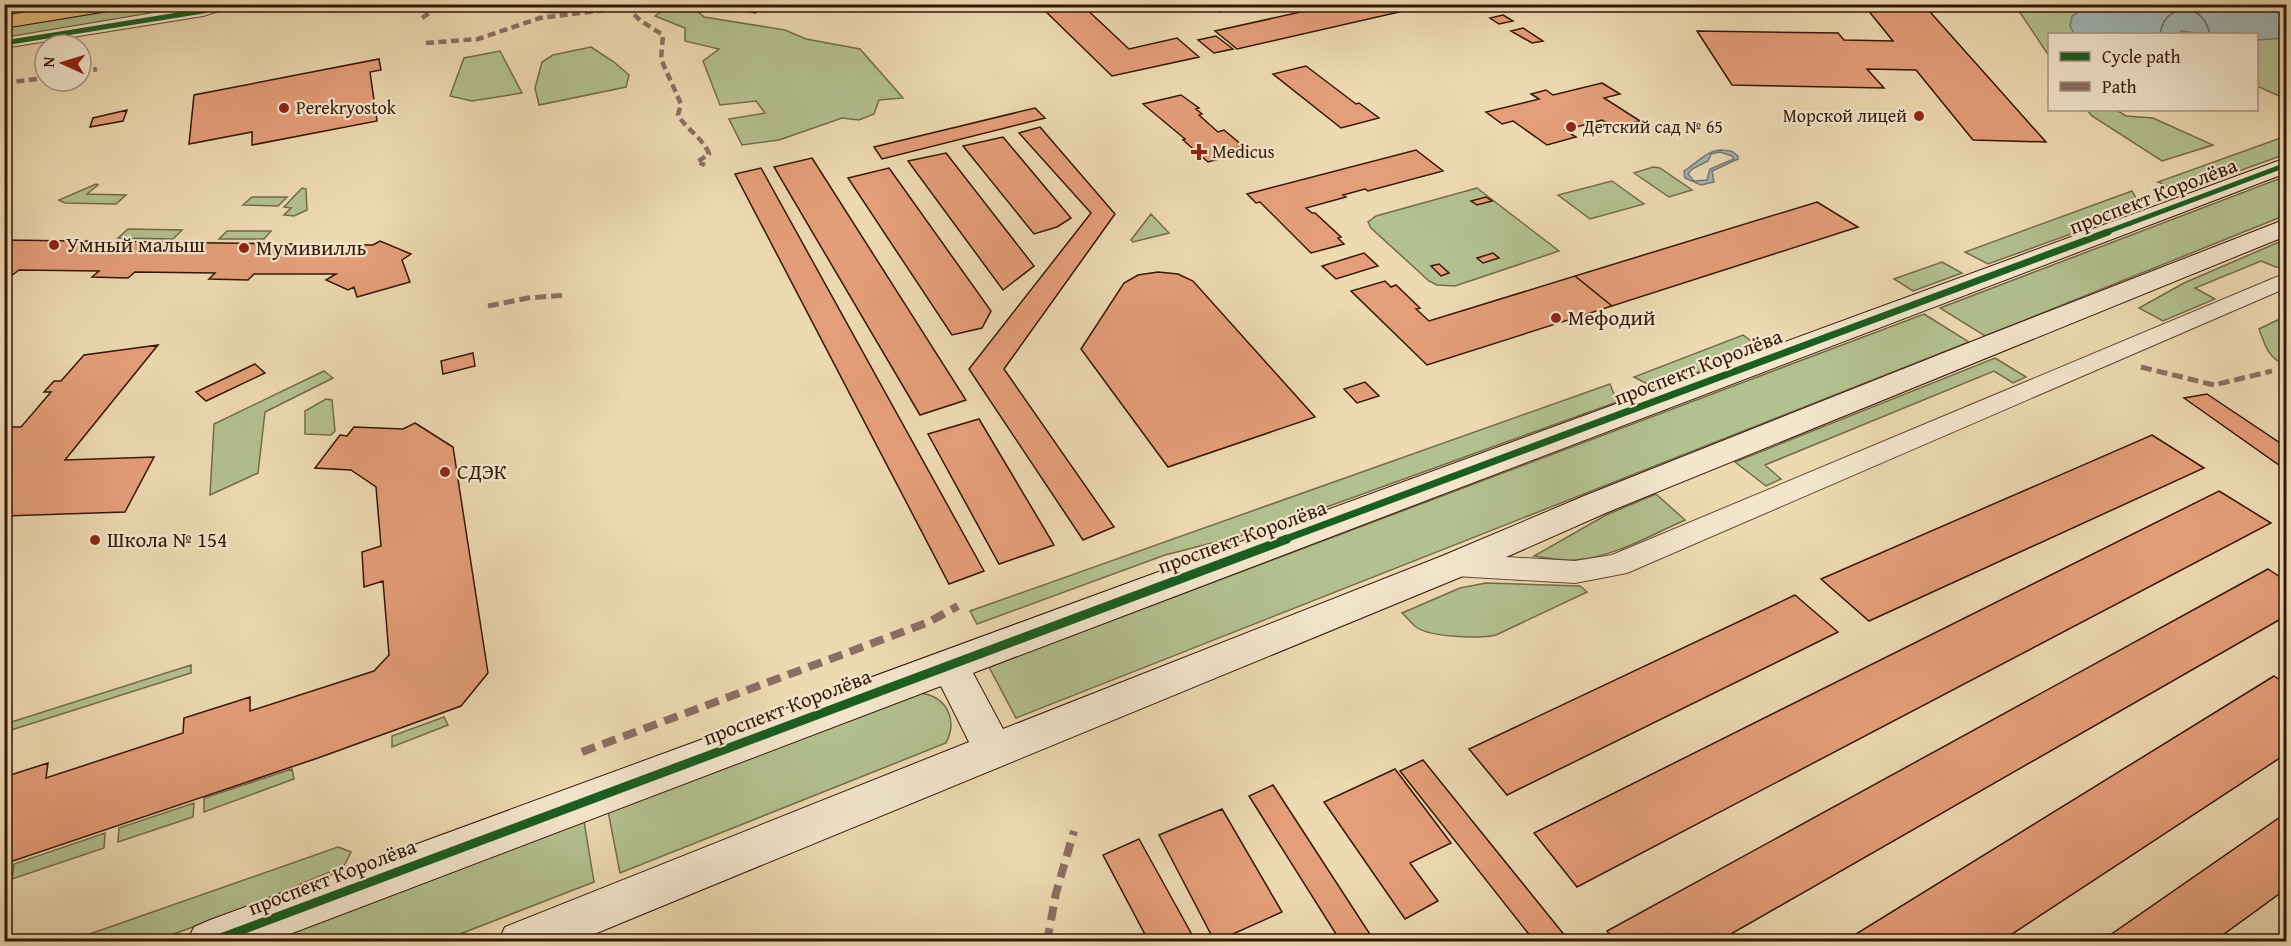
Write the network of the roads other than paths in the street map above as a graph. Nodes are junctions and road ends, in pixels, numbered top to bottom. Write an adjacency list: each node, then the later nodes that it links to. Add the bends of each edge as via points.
1 (18, 4): 4 (main road)
2 (114, 4): 5 (main road)
3 (226, 4): 6 (street)
4 (4, 7)
5 (4, 22)
6 (4, 43)
7 (2286, 165): 11 (street, проспект Королёва)
8 (2286, 227): 10 (street)
9 (2286, 280): 10 (street, via 1617,565 1575,572)
10 (1455, 565): 12 (street)
11 (950, 665): 12 (street); 13 (street, проспект Королёва)
12 (993, 750): 14 (street)
13 (210, 942)
14 (521, 942)

